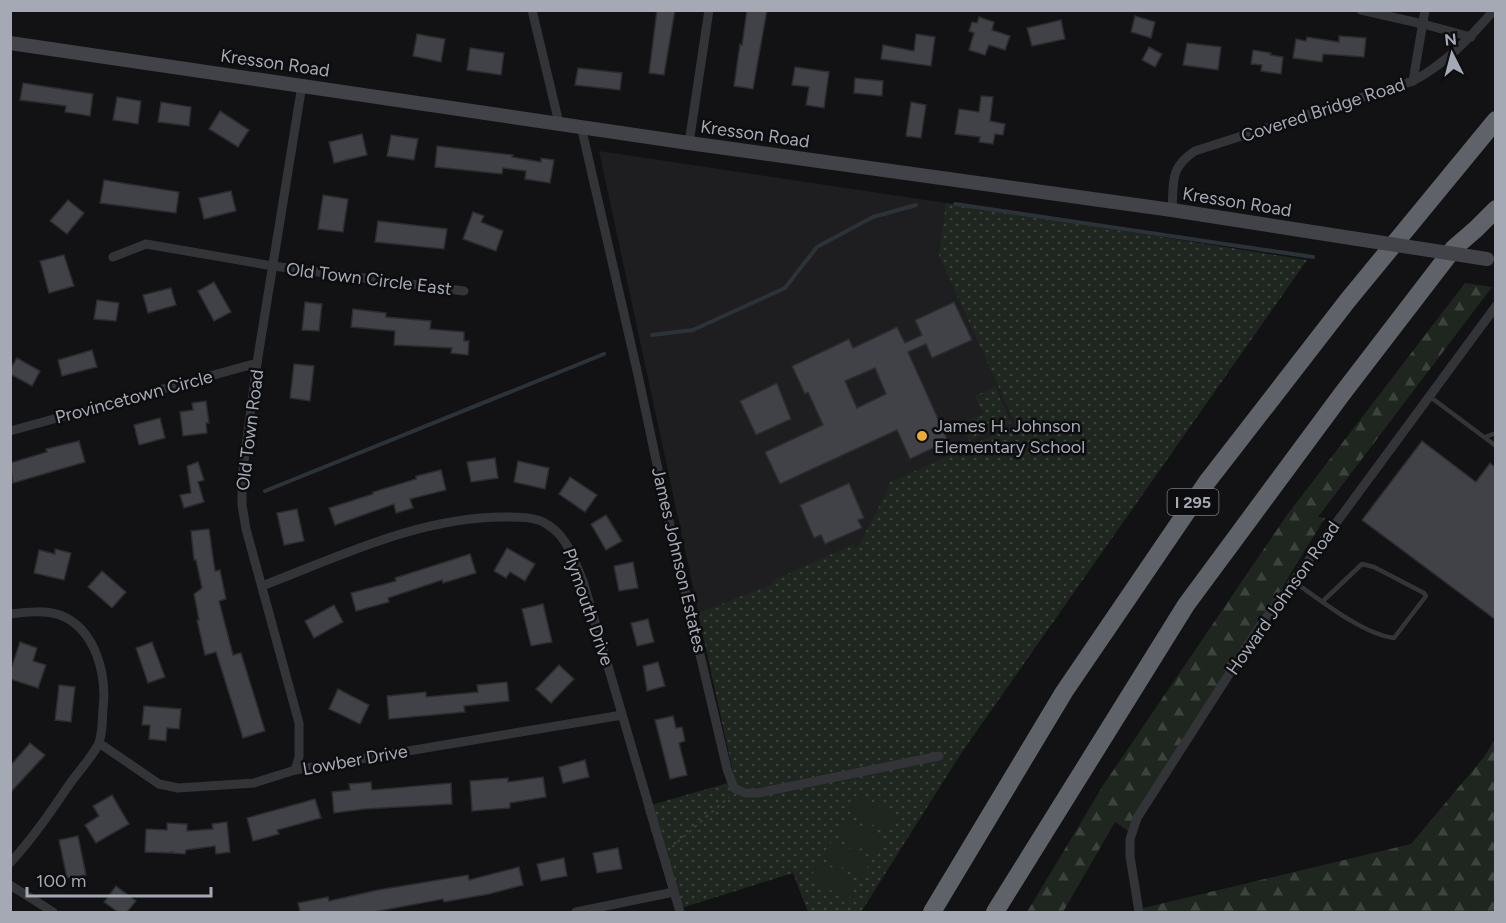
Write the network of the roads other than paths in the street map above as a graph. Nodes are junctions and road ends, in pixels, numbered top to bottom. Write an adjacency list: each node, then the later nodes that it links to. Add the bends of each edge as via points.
1 (532, 10): 12 (street)
2 (710, 10): 14 (street)
3 (1361, 10): 6 (street)
4 (1425, 10): 6 (street)
5 (1494, 10): 7 (street, Covered Bridge Road)
6 (1423, 24): 7 (street); 9 (street)
7 (1471, 37): 9 (street, Covered Bridge Road, via 1433,70)
8 (10, 43): 10 (street, Kresson Road)
9 (1413, 81): 16 (street, Covered Bridge Road, via 1195,151 1177,166)
10 (302, 85): 12 (street, Kresson Road); 19 (street, Old Town Road)
11 (1496, 120): 42 (highway, I 295, via 1348,300 1207,482 1064,692)
12 (559, 123): 13 (street, Kresson Road)
13 (581, 126): 14 (street, Kresson Road); 34 (street, James Johnson Estates, via 686,595 734,788 758,793)
14 (689, 143): 16 (street, Kresson Road)
15 (1496, 209): 43 (highway, via 1454,248 1186,605)
16 (1172, 210): 18 (street, Kresson Road, bridge)
17 (113, 257): 19 (street, Old Town Circle East, via 146,244)
18 (1491, 260)
19 (273, 266): 20 (street, Old Town Circle East); 22 (street, Old Town Road)
20 (464, 291)
21 (1496, 306): 23 (street, Howard Johnson Road)
22 (257, 363): 24 (street, Provincetown Circle); 29 (street, Old Town Road, via 242,505)
23 (1429, 396): 26 (lane); 28 (street, Howard Johnson Road)
24 (10, 431)
25 (1496, 433): 26 (lane)
26 (1485, 438): 27 (lane)
27 (1496, 446)
28 (1293, 581): 30 (lane); 44 (street, Howard Johnson Road, via 1137,818 1130,848)
29 (262, 586): 32 (street, Plymouth Drive, via 367,545 424,528 490,517 525,517 543,522 566,540 583,580); 35 (street, Old Town Road, via 299,723)
30 (1323, 601): 30 (lane, via 1351,620 1394,638 1426,596 1362,564)
31 (10, 614): 33 (street, via 34,611 60,615 79,626 92,643 103,682)
32 (622, 715): 35 (street, Lowber Drive); 38 (street, Plymouth Drive)
33 (99, 743): 35 (street, Lowber Drive, via 159,784 178,788 254,783); 36 (street)
34 (939, 756)
35 (295, 770)
36 (10, 863)
37 (10, 885): 39 (street)
38 (674, 892): 40 (street); 41 (street, Plymouth Drive)
39 (53, 912)
40 (576, 912)
41 (680, 912)
42 (932, 912)
43 (995, 912)
44 (1139, 912)

